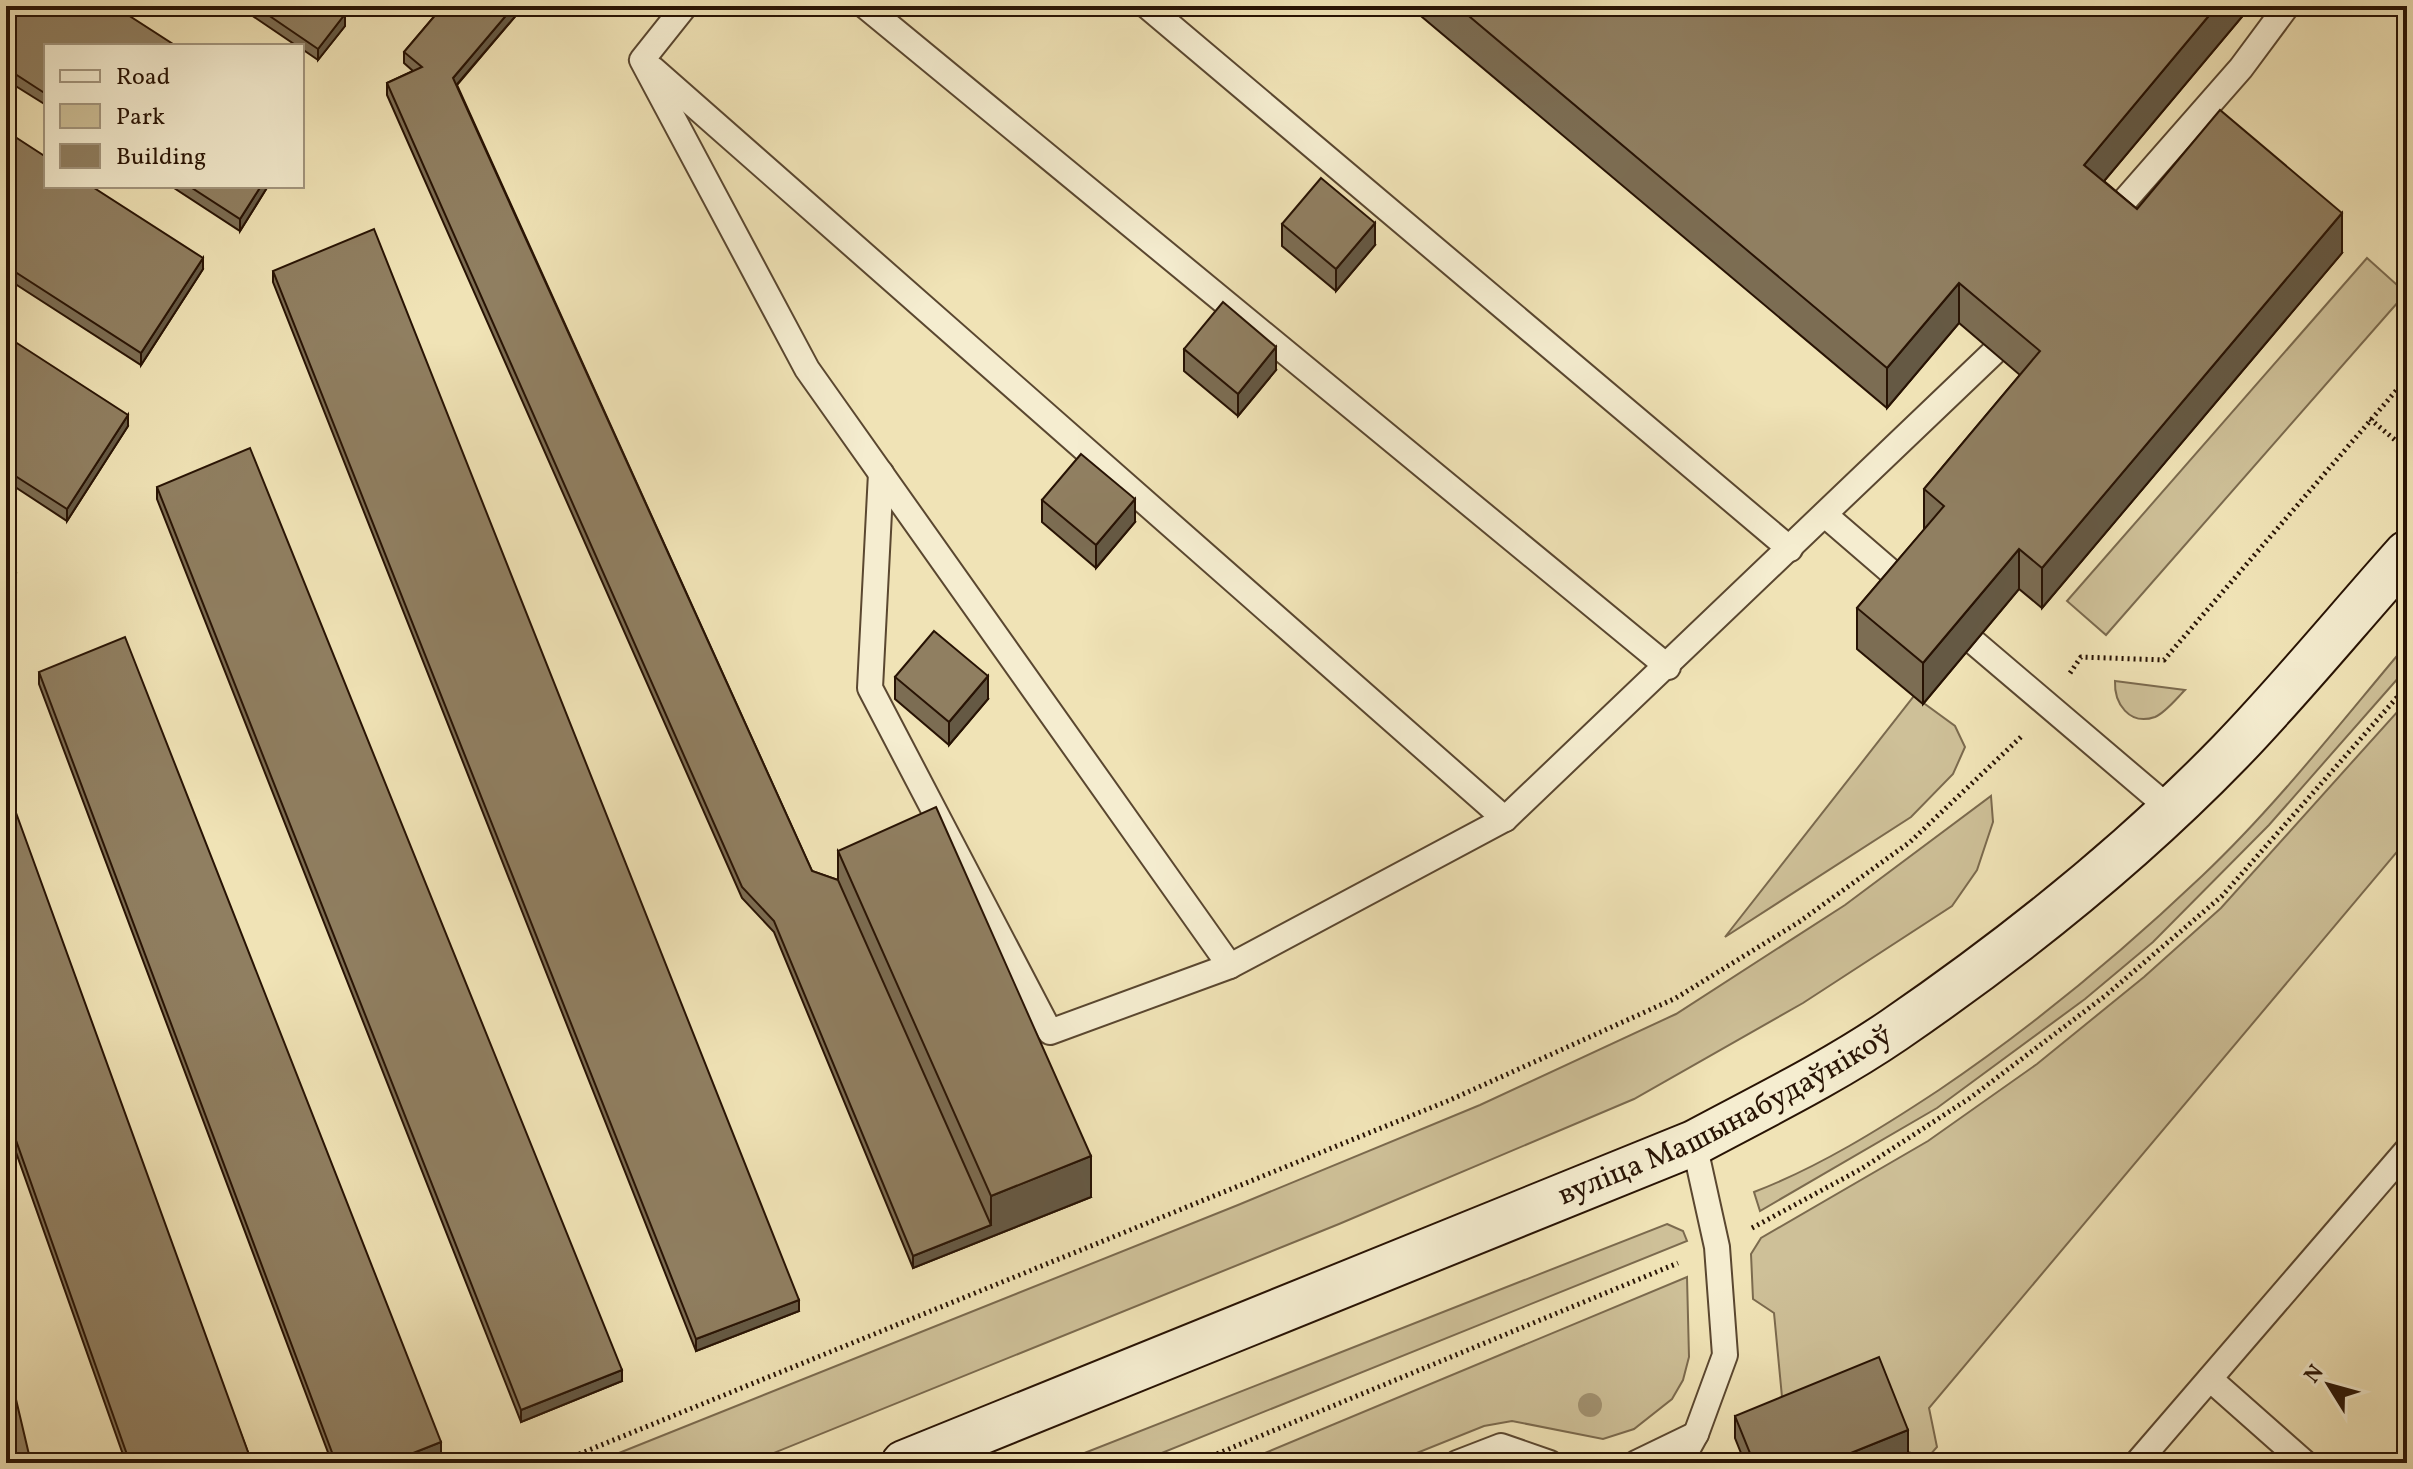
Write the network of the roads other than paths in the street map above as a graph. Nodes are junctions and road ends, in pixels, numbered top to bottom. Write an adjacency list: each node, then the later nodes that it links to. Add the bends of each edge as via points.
1 (685, 6): 5 (lane)
2 (865, 6): 12 (lane)
3 (1147, 6): 10 (lane)
4 (2287, 6): 6 (lane, via 2241,68)
5 (642, 60): 8 (lane, via 807,369); 14 (lane)
6 (2105, 223)
7 (1993, 353): 9 (lane)
8 (881, 473): 15 (lane); 15 (lane, via 870,688 1050,1032)
9 (1825, 515): 10 (lane); 13 (lane)
10 (1790, 549): 12 (lane)
11 (2407, 553): 13 (main road, вуліца Машынабудаўнікоў, via 2230,753)
12 (1668, 667): 14 (lane)
13 (2170, 809): 16 (main road, вуліца Машынабудаўнікоў, via 1998,953 1893,1031)
14 (1505, 819): 15 (lane)
15 (1230, 966)
16 (1694, 1143): 19 (lane, via 1717,1247 1725,1355); 20 (main road, вуліца Машынабудаўнікоў)
17 (2407, 1150): 18 (lane)
18 (2210, 1379): 25 (lane); 26 (lane)
19 (1696, 1434): 23 (lane); 24 (lane)
20 (904, 1463)
21 (1457, 1463): 22 (lane, via 1501,1446)
22 (1550, 1463)
23 (1636, 1463)
24 (1680, 1463)
25 (2137, 1463)
26 (2305, 1463)

